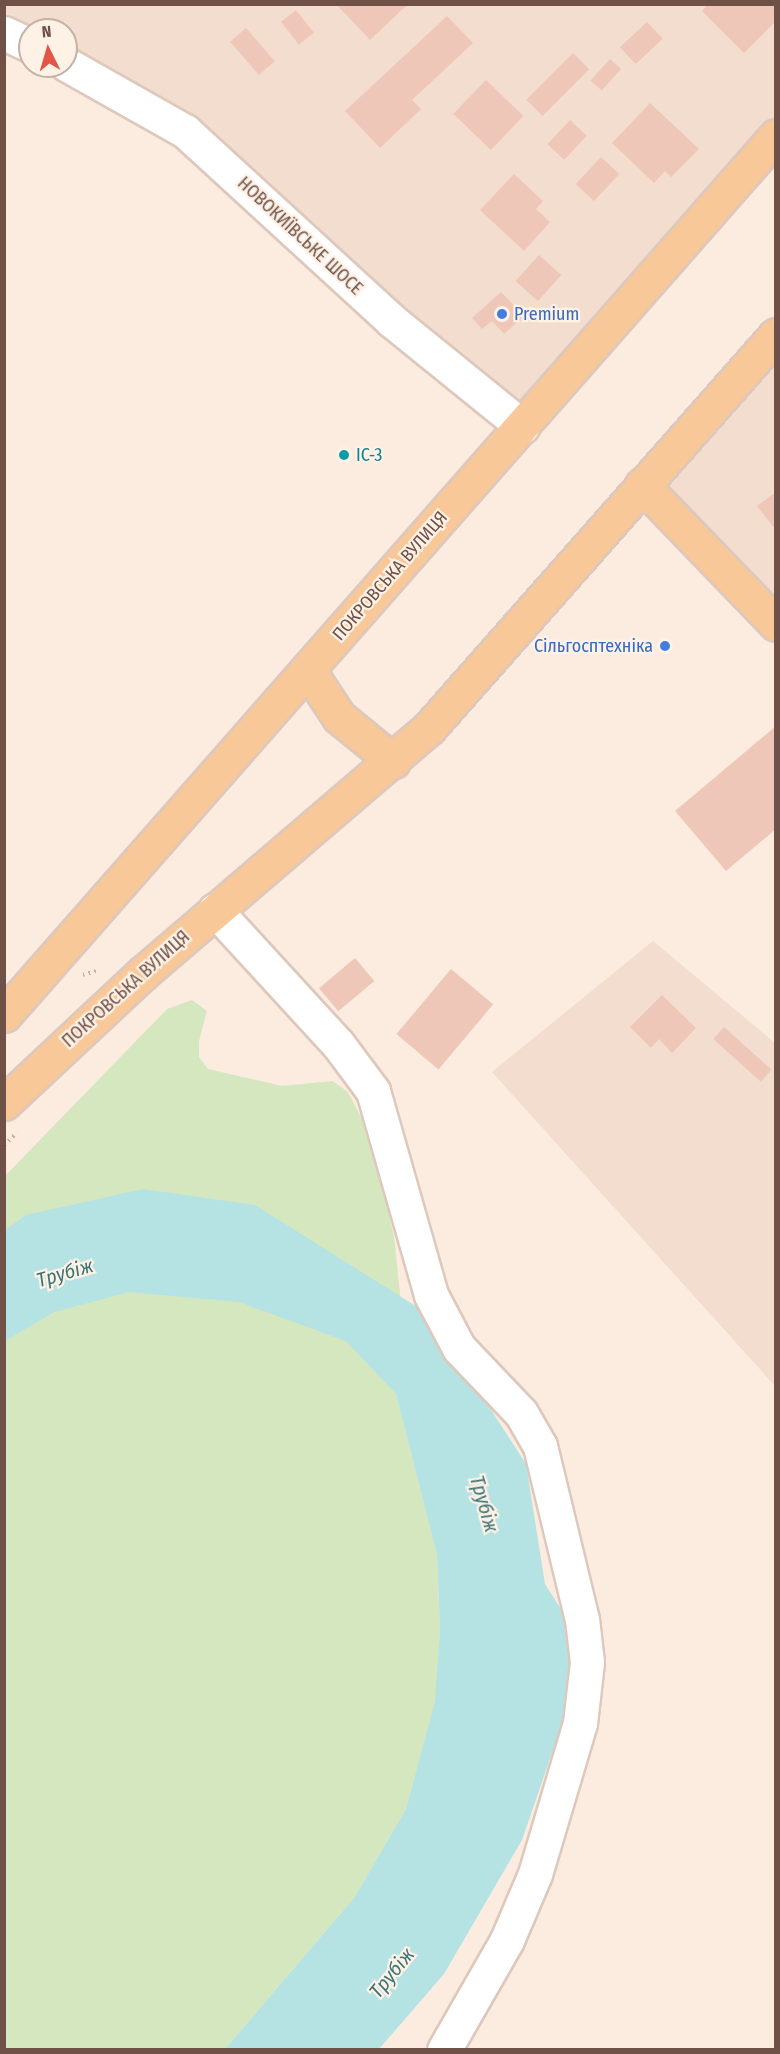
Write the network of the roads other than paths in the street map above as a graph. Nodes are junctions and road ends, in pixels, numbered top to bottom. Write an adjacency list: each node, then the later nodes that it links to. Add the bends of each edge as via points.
1 (4, 33): 2 (street)
2 (18, 39)
3 (78, 71): 6 (street, НОВОКИЇВСЬКЕ ШОСЕ, via 185,131 391,320)
4 (774, 140): 6 (main road, ПОКРОВСЬКА ВУЛИЦЯ)
5 (776, 335): 7 (main road, ПОКРОВСЬКА ВУЛИЦЯ)
6 (522, 426): 9 (main road, ПОКРОВСЬКА ВУЛИЦЯ)
7 (642, 485): 8 (main road); 10 (main road, ПОКРОВСЬКА ВУЛИЦЯ, via 477,675)
8 (776, 624)
9 (308, 670): 10 (main road, via 339,717); 12 (main road, ПОКРОВСЬКА ВУЛИЦЯ)
10 (393, 761): 11 (main road, ПОКРОВСЬКА ВУЛИЦЯ)
11 (215, 910): 13 (main road, ПОКРОВСЬКА ВУЛИЦЯ); 14 (street, via 338,1044 373,1091 430,1295 459,1348 521,1413 540,1446 582,1619 587,1662 580,1723 535,1874 507,1940)
12 (4, 1015)
13 (4, 1103)
14 (444, 2049)

